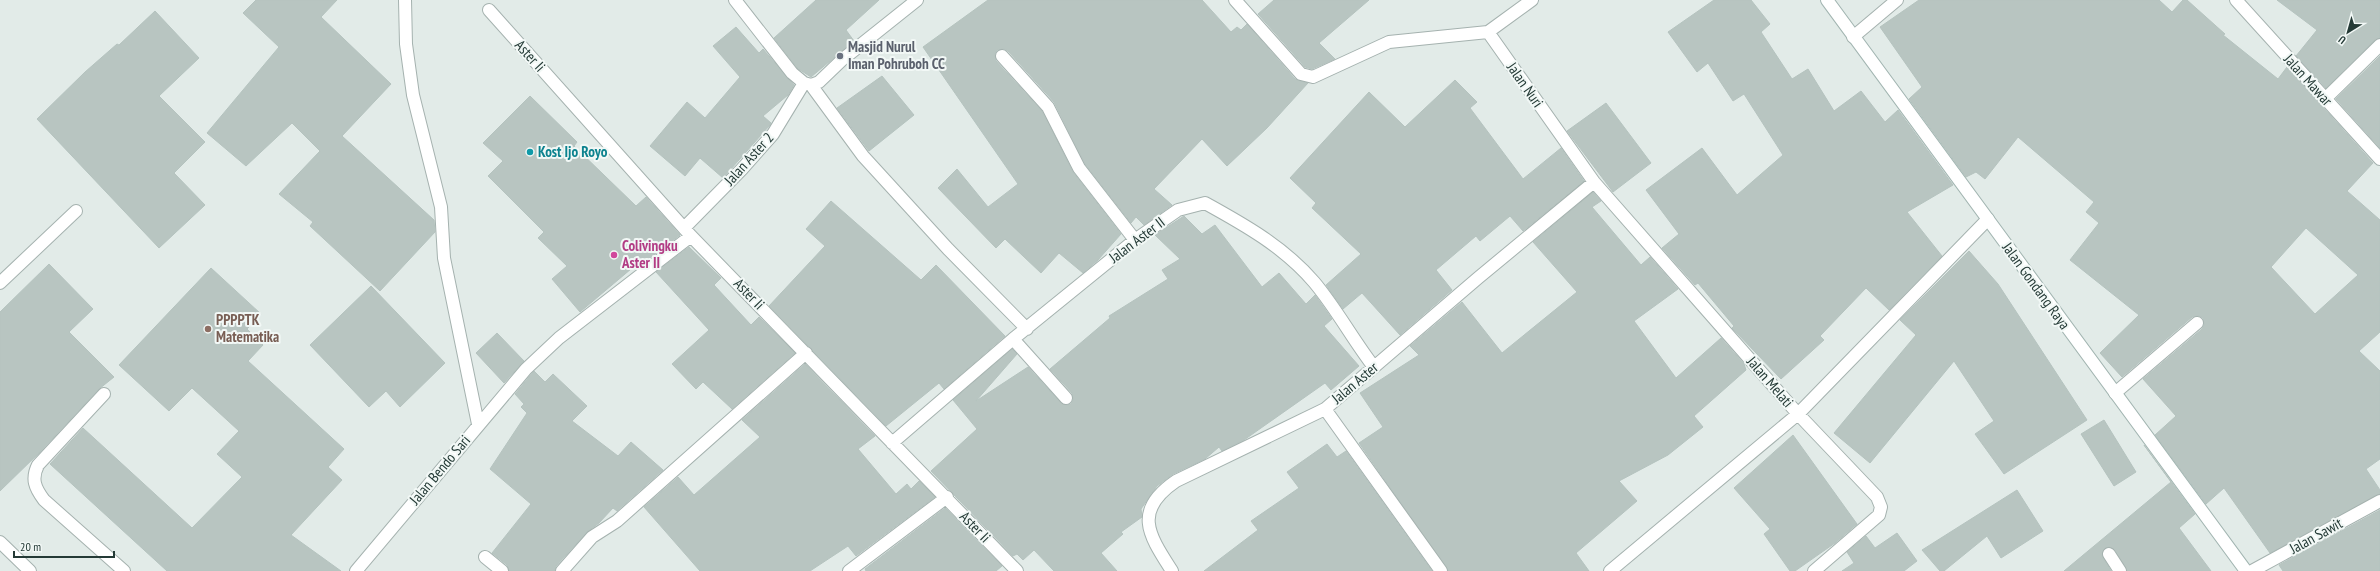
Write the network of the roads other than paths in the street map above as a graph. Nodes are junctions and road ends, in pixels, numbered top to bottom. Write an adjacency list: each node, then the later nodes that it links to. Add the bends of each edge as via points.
1 (405, 0): 34 (street, via 406,44 413,95 441,207 444,258)
2 (735, 0): 14 (street, via 792,73)
3 (917, 0): 14 (street, via 843,59 819,82)
4 (1235, 0): 10 (street, via 1301,74 1313,77 1389,42)
5 (1532, 0): 10 (street)
6 (1827, 0): 11 (street, Jalan Gondang Raya)
7 (1897, 0): 11 (street)
8 (2236, 0): 15 (street, Jalan Mawar)
9 (489, 10): 20 (street, Aster Ii)
10 (1488, 32): 17 (street, Jalan Nuri)
11 (1854, 36): 19 (street, Jalan Gondang Raya)
12 (2380, 45): 15 (street)
13 (1002, 56): 21 (street, via 1048,107 1079,168)
14 (807, 84): 20 (street, Jalan Aster 2, via 772,134); 24 (street, via 863,156)
15 (2325, 99): 16 (street, Jalan Mawar)
16 (2380, 159)
17 (1594, 182): 28 (street, Jalan Aster); 33 (street, Jalan Melati)
18 (76, 211): 22 (street)
19 (1988, 219): 29 (street, Jalan Gondang Raya); 33 (street, Jalan Melati)
20 (688, 232): 25 (street, Jalan Aster 2); 27 (street, Aster Ii)
21 (1135, 240): 24 (street, Jalan Aster II); 28 (street, Jalan Aster II, via 1178,210 1205,203 1258,233 1293,260 1315,282)
22 (0, 283)
23 (2198, 323): 29 (street)
24 (1026, 329): 26 (street, Jalan Aster II)
25 (559, 338): 34 (street, Jalan Bendo Sari, via 526,370)
26 (1013, 339): 31 (street); 35 (street, Jalan Aster II)
27 (806, 353): 35 (street, Aster Ii); 45 (street, via 617,521 592,537)
28 (1374, 367): 32 (street, Jalan Aster)
29 (2115, 393): 53 (street, Jalan Gondang Raya)
30 (104, 394): 42 (street, via 38,465 34,479 37,491 44,500)
31 (1066, 398)
32 (1325, 409): 48 (street, Jalan Aster, via 1176,481 1158,495 1150,512 1150,534); 49 (street)
33 (1798, 414): 50 (street); 51 (street, via 1877,497 1881,507 1880,515)
34 (478, 424): 43 (street, Jalan Bendo Sari)
35 (892, 443): 36 (street, Aster Ii)
36 (947, 497): 46 (street); 47 (street, Aster Ii)
37 (2380, 501): 54 (street, Jalan Sawit)
38 (0, 542): 41 (street)
39 (2109, 554): 52 (street)
40 (485, 557): 44 (street)
41 (30, 571)
42 (124, 571)
43 (356, 571)
44 (502, 571)
45 (562, 571)
46 (849, 571)
47 (1017, 571)
48 (1172, 571)
49 (1441, 571)
50 (1610, 571)
51 (1814, 571)
52 (2120, 571)
53 (2246, 571)
54 (2252, 571)

